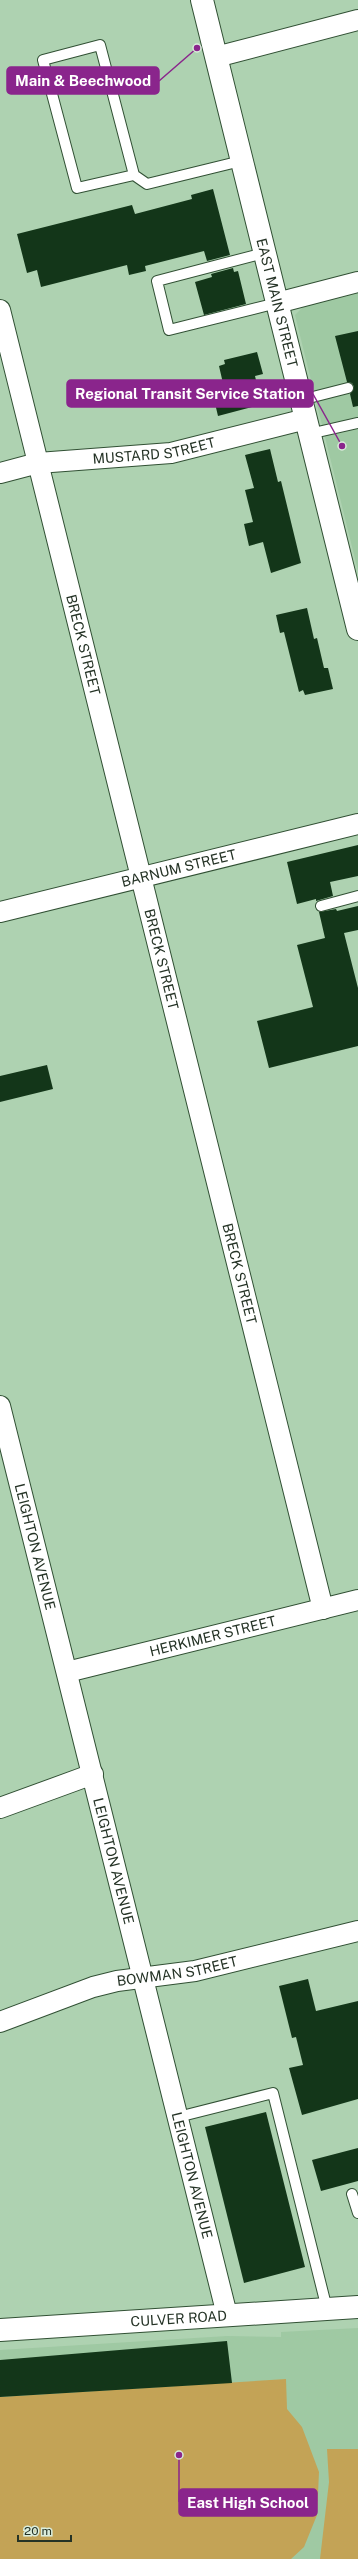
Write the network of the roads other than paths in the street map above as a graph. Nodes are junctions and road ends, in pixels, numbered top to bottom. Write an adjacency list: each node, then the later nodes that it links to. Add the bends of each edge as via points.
1 (202, 0): 3 (main road, EAST MAIN STREET)
2 (358, 20): 3 (street)
3 (216, 57): 4 (main road, EAST MAIN STREET)
4 (241, 160): 5 (lane, via 147,184); 6 (main road, EAST MAIN STREET)
5 (134, 175): 5 (lane, via 77,188 43,60 100,45)
6 (264, 252): 8 (main road, EAST MAIN STREET); 8 (lane, via 157,282 169,330)
7 (358, 282): 8 (street)
8 (277, 303): 11 (main road, EAST MAIN STREET)
9 (0, 310): 13 (street, BRECK STREET)
10 (348, 388): 11 (lane)
11 (306, 418): 12 (lane); 13 (street, MUSTARD STREET, via 171,453); 15 (main road, EAST MAIN STREET)
12 (357, 423)
13 (38, 463): 14 (street, MUSTARD STREET); 17 (street, BRECK STREET)
14 (0, 473)
15 (358, 629)
16 (358, 824): 17 (street, BARNUM STREET)
17 (141, 879): 20 (street, BARNUM STREET); 23 (street, BRECK STREET)
18 (358, 896): 19 (lane)
19 (320, 906)
20 (0, 912)
21 (0, 1406): 24 (street, LEIGHTON AVENUE)
22 (358, 1600): 23 (street, HERKIMER STREET)
23 (323, 1609): 24 (street, HERKIMER STREET)
24 (67, 1672): 25 (street, LEIGHTON AVENUE)
25 (92, 1774): 26 (street); 28 (street, LEIGHTON AVENUE)
26 (0, 1808)
27 (358, 1931): 28 (street, BOWMAN STREET, via 195,1971)
28 (143, 1977): 29 (street, BOWMAN STREET, via 93,1987); 30 (street, LEIGHTON AVENUE)
29 (0, 2022)
30 (178, 2117): 34 (lane, via 272,2093); 35 (street, LEIGHTON AVENUE)
31 (352, 2194): 32 (lane)
32 (358, 2213)
33 (358, 2307): 34 (main road, CULVER ROAD)
34 (327, 2309): 35 (main road, CULVER ROAD)
35 (227, 2315): 36 (main road, CULVER ROAD)
36 (0, 2330)

